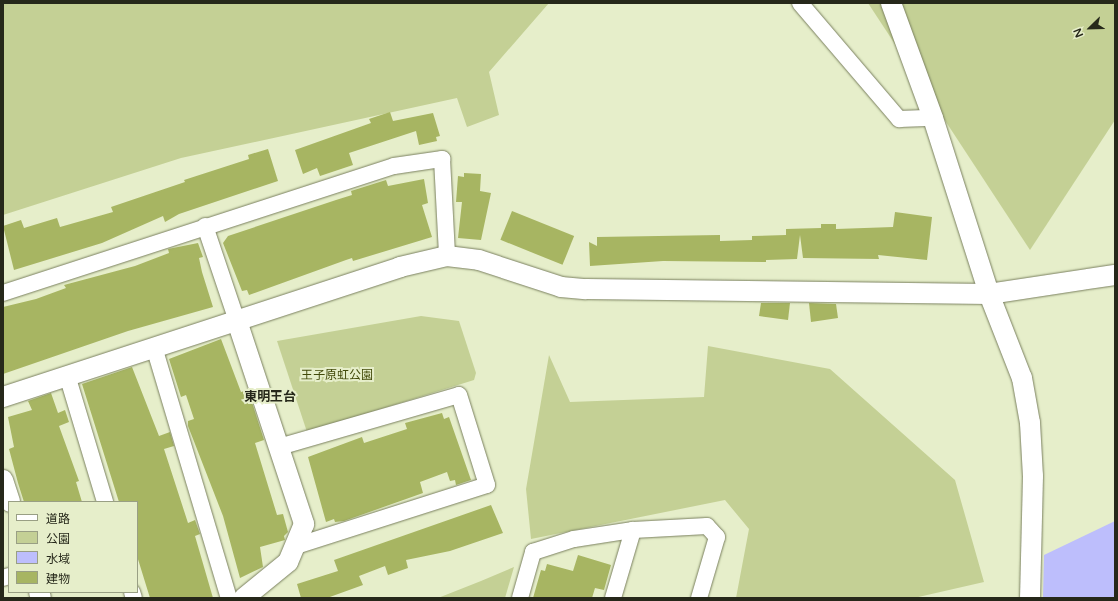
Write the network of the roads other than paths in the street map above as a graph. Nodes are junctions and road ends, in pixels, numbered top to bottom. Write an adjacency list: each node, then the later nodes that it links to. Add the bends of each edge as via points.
1 (800, 3): 3 (street, via 899,119)
2 (891, 3): 3 (street)
3 (933, 118): 8 (street)
4 (205, 226): 5 (street, via 394,166 442,159); 7 (street); 9 (street)
5 (447, 256): 8 (street, via 479,260 561,287 586,289); 9 (street, via 400,267)
6 (1115, 275): 8 (street)
7 (3, 293)
8 (989, 294): 24 (street, via 1022,378 1030,423 1033,476)
9 (237, 321): 10 (street); 13 (street)
10 (154, 347): 11 (street); 19 (street)
11 (67, 375): 12 (street); 16 (street)
12 (3, 397)
13 (279, 447): 18 (street, via 304,524); 18 (street, via 459,395 487,485)
14 (3, 480): 15 (street)
15 (10, 501)
16 (105, 501)
17 (633, 530): 21 (street, via 574,539 533,552); 22 (street); 23 (street, via 707,526 716,537)
18 (296, 546): 20 (street, via 288,562)
19 (229, 598)
20 (244, 598)
21 (520, 598)
22 (613, 598)
23 (699, 598)
24 (1030, 598)

